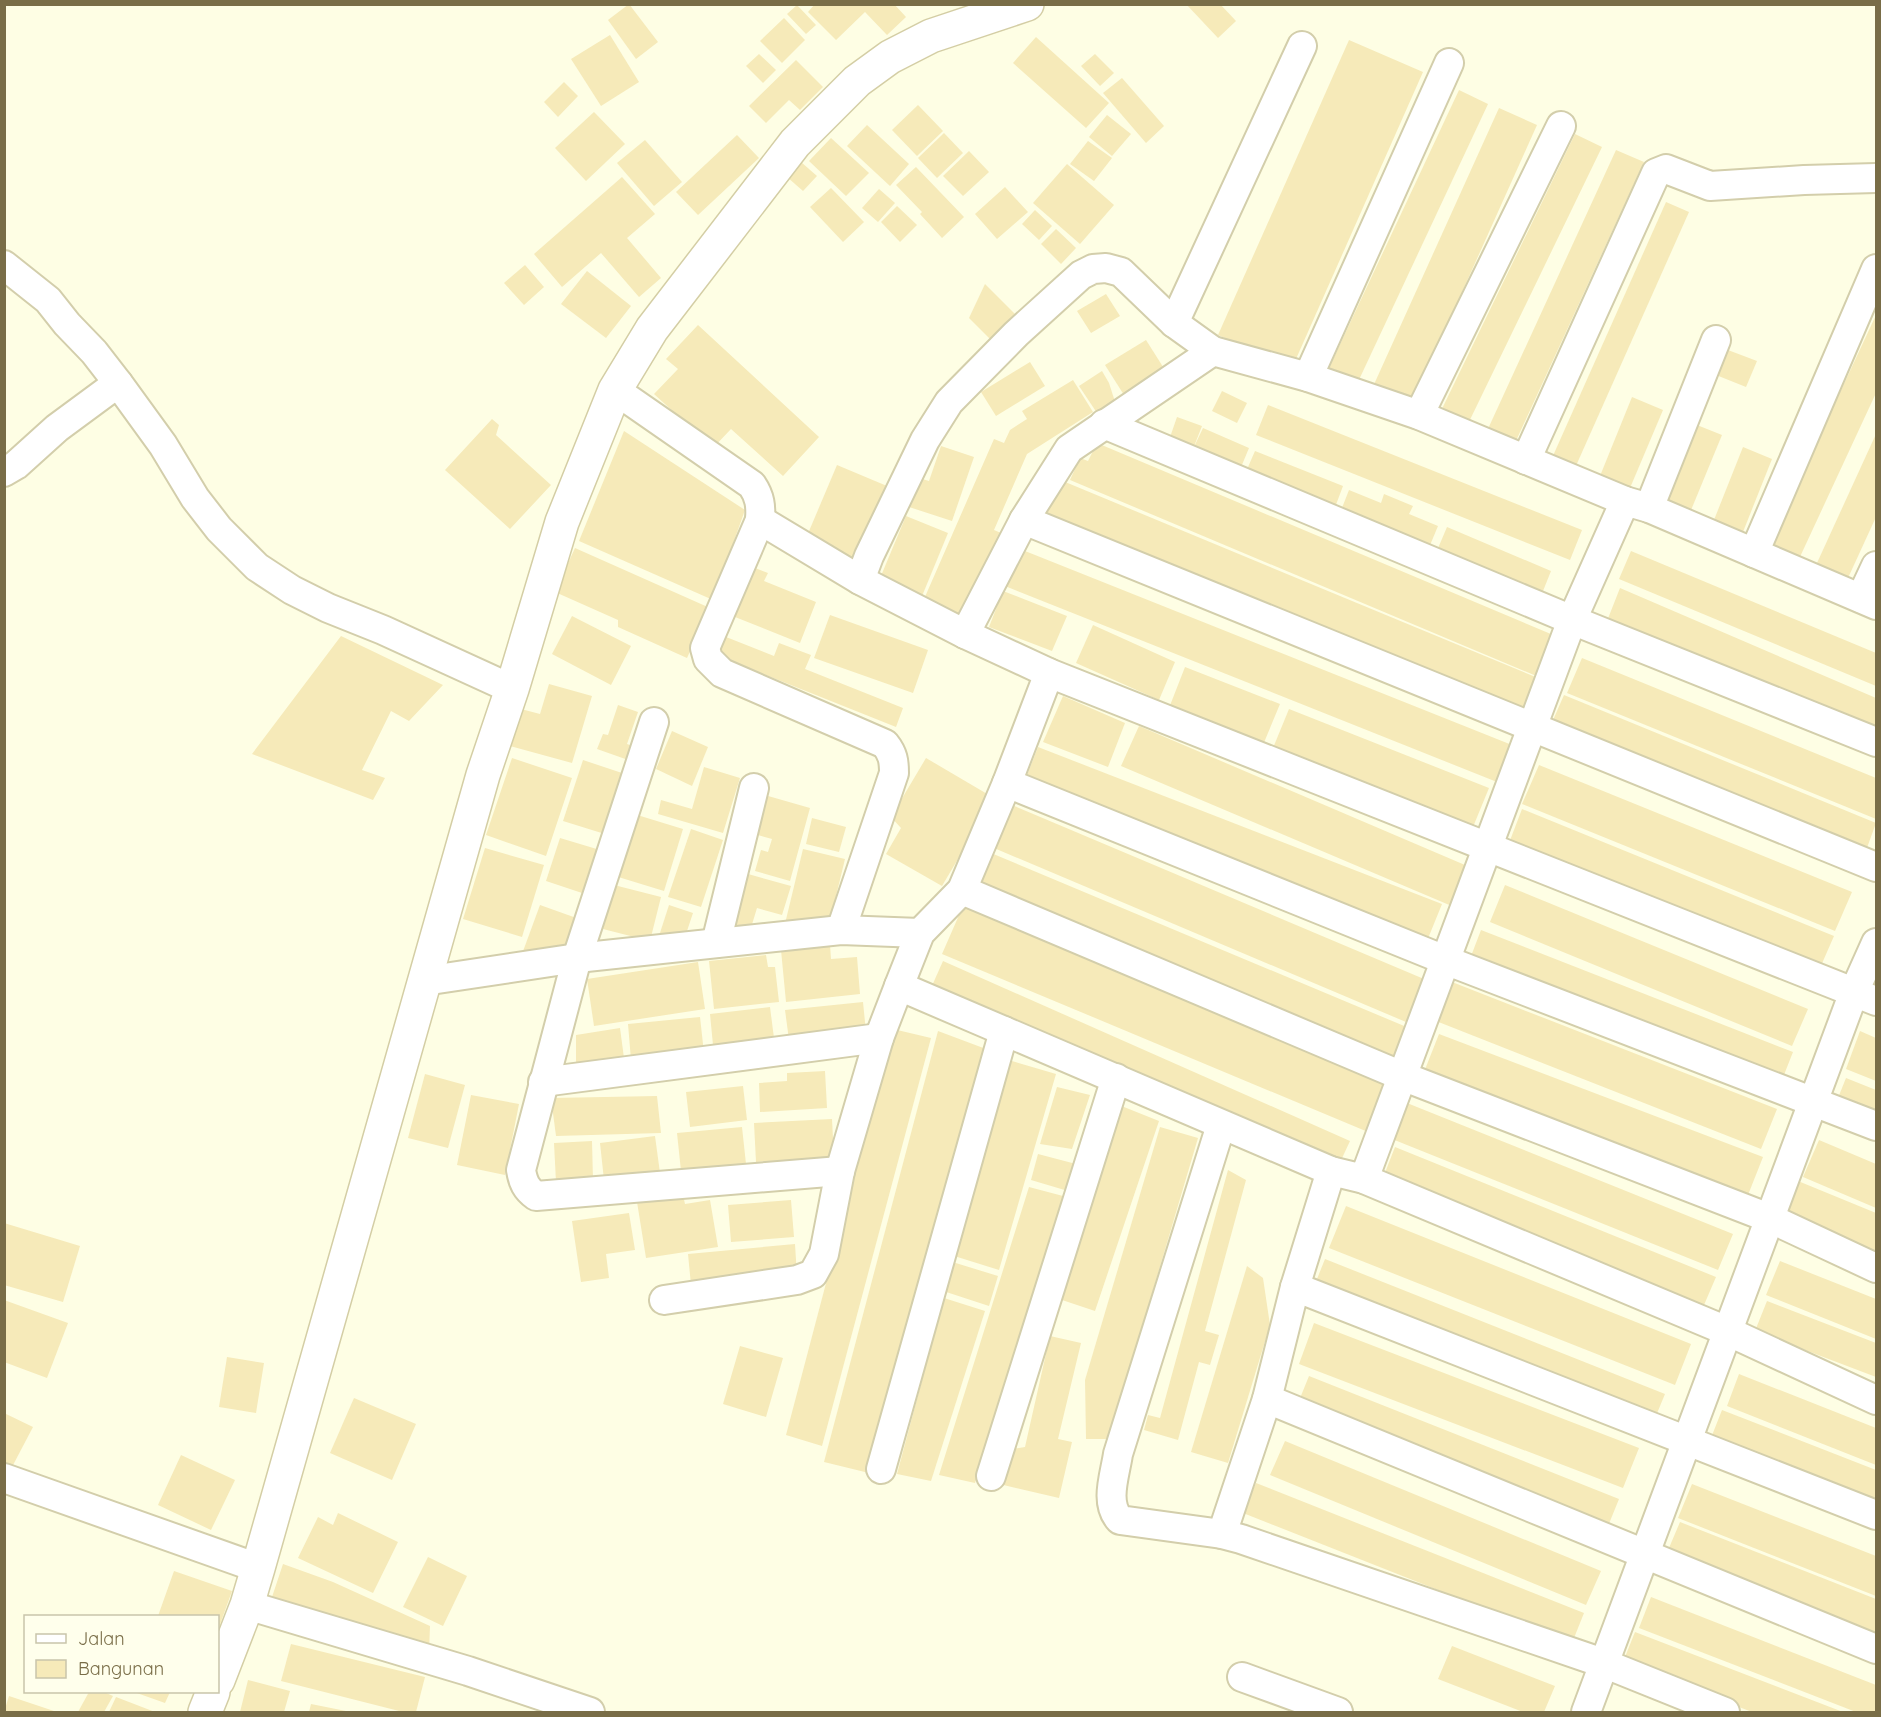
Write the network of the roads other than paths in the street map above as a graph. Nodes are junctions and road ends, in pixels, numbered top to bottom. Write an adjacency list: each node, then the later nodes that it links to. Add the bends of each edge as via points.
1 (1027, 4): 13 (street, via 931,36 890,57 857,81 788,153 652,328)
2 (1302, 46): 8 (street)
3 (1449, 63): 11 (street)
4 (1561, 126): 14 (street)
5 (1876, 178): 16 (street, via 1710,186 1666,169 1656,173)
6 (4, 265): 12 (street, via 48,300)
7 (1876, 269): 21 (street)
8 (1174, 323): 10 (street); 23 (street, via 1121,272 1106,268 1081,275 949,402 925,440)
9 (1716, 340): 18 (street)
10 (1213, 351): 11 (street); 15 (street)
11 (1308, 377): 14 (street)
12 (118, 383): 17 (street); 28 (street, via 195,498 257,567 328,608)
13 (615, 390): 19 (street, via 752,485 758,494); 28 (street, via 562,522)
14 (1419, 415): 16 (street)
15 (1104, 424): 20 (street, via 1069,448); 25 (street)
16 (1526, 460): 18 (street)
17 (4, 472)
18 (1637, 505): 21 (street); 25 (street)
19 (760, 520): 23 (street); 37 (street, via 705,648 708,659 722,673 885,744 894,760 894,773)
20 (1024, 520): 26 (street); 30 (street)
21 (1754, 553): 24 (street)
22 (1876, 566): 24 (street)
23 (860, 580): 26 (street)
24 (1869, 601)
25 (1572, 620): 30 (street); 31 (street)
26 (965, 634): 27 (street)
27 (1049, 673): 32 (street); 34 (street)
28 (512, 689): 43 (street)
29 (654, 722): 41 (street)
30 (1533, 725): 34 (street); 35 (street)
31 (1876, 742)
32 (1007, 783): 36 (street); 42 (street)
33 (754, 788): 39 (street)
34 (1488, 846): 42 (street); 45 (street)
35 (1876, 867)
36 (962, 890): 38 (street); 48 (street)
37 (841, 930): 38 (street); 39 (street)
38 (920, 933): 44 (street)
39 (716, 943): 41 (street)
40 (1876, 943): 45 (street)
41 (577, 958): 43 (street); 50 (street)
42 (1445, 960): 48 (street); 51 (street)
43 (424, 981): 71 (street)
44 (899, 986): 46 (street); 47 (street)
45 (1865, 997): 51 (street)
46 (1004, 1032): 49 (street); 65 (street)
47 (879, 1038): 50 (street); 54 (street)
48 (1402, 1076): 56 (street); 57 (street)
49 (1116, 1078): 52 (street); 66 (street)
50 (543, 1082): 54 (street, via 521,1170 527,1190 536,1196)
51 (1813, 1103): 53 (street); 57 (street)
52 (1221, 1125): 55 (street); 69 (street, via 1118,1454 1111,1501 1113,1513 1120,1520)
53 (1876, 1126)
54 (840, 1171): 60 (street, via 824,1254 813,1274 797,1280)
55 (1331, 1171): 56 (street); 59 (street)
56 (1364, 1179): 61 (street)
57 (1769, 1218): 58 (street); 61 (street)
58 (1876, 1268)
59 (1295, 1287): 62 (street); 64 (street)
60 (664, 1300)
61 (1727, 1331): 63 (street); 64 (street)
62 (1267, 1399): 69 (street); 70 (street)
63 (1876, 1400)
64 (1686, 1442): 68 (street); 70 (street)
65 (881, 1469)
66 (991, 1476)
67 (4, 1478): 71 (street)
68 (1876, 1515)
69 (1222, 1534): 74 (street)
70 (1644, 1554): 73 (street); 74 (street)
71 (258, 1568): 72 (street)
72 (247, 1605): 75 (street); 79 (street, via 468,1671)
73 (1876, 1649)
74 (1603, 1663): 81 (street); 82 (street)
75 (219, 1677)
76 (1242, 1677): 80 (street)
77 (213, 1693): 78 (street)
78 (205, 1713)
79 (590, 1713)
80 (1338, 1713)
81 (1586, 1713)
82 (1725, 1713)

